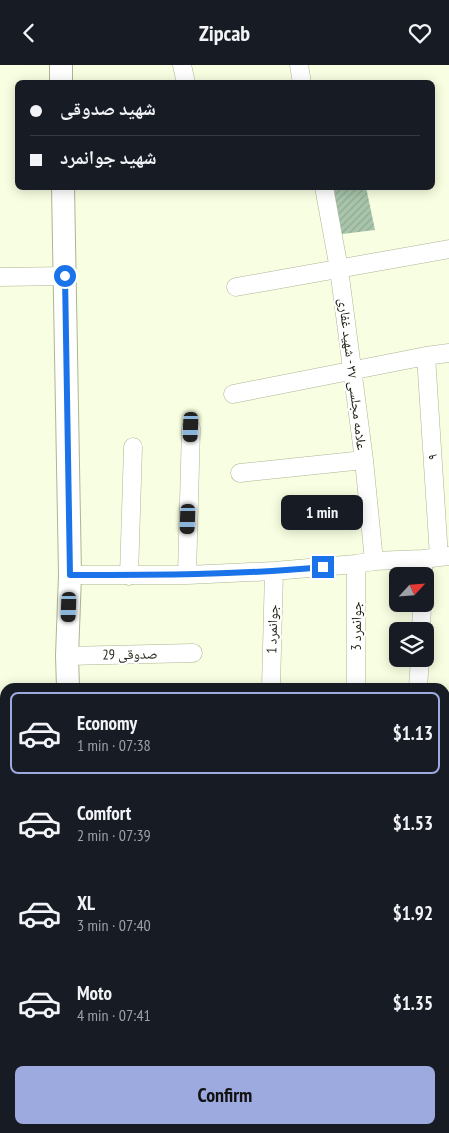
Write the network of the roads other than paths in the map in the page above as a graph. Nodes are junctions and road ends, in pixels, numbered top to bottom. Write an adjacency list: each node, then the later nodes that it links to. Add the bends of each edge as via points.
1 (61, 65): 4 (main road)
2 (182, 65): 5 (street)
3 (299, 65): 6 (street)
4 (61, 80)
5 (185, 80)
6 (302, 80)
7 (63, 190): 11 (main road)
8 (325, 190): 10 (street, علامه مجلسی ۳۷ - شهید غفاری)
9 (449, 249): 10 (street)
10 (339, 269): 13 (street); 16 (street, علامه مجلسی ۳۷ - شهید غفاری)
11 (65, 276): 12 (street); 26 (main road)
12 (0, 277)
13 (236, 287)
14 (449, 353): 15 (street)
15 (426, 356): 16 (street); 22 (street, ۹)
16 (352, 371): 17 (street); 20 (street, علامه مجلسی ۳۷ - شهید غفاری)
17 (233, 394)
18 (191, 427): 27 (street)
19 (133, 447): 28 (street)
20 (364, 460): 21 (street); 23 (street, علامه مجلسی ۳۷ - شهید غفاری)
21 (240, 473)
22 (437, 557): 23 (street)
23 (374, 561): 24 (street)
24 (356, 564): 25 (street); 34 (street, جوانمرد 3)
25 (274, 571): 27 (street); 33 (street, جوانمرد 1)
26 (70, 575): 28 (street); 30 (main road)
27 (186, 575): 28 (street)
28 (129, 576)
29 (193, 653): 30 (street, صدوقی 29)
30 (67, 656): 32 (main road)
31 (419, 667): 35 (street)
32 (68, 683)
33 (271, 683)
34 (356, 683)
35 (418, 683)

